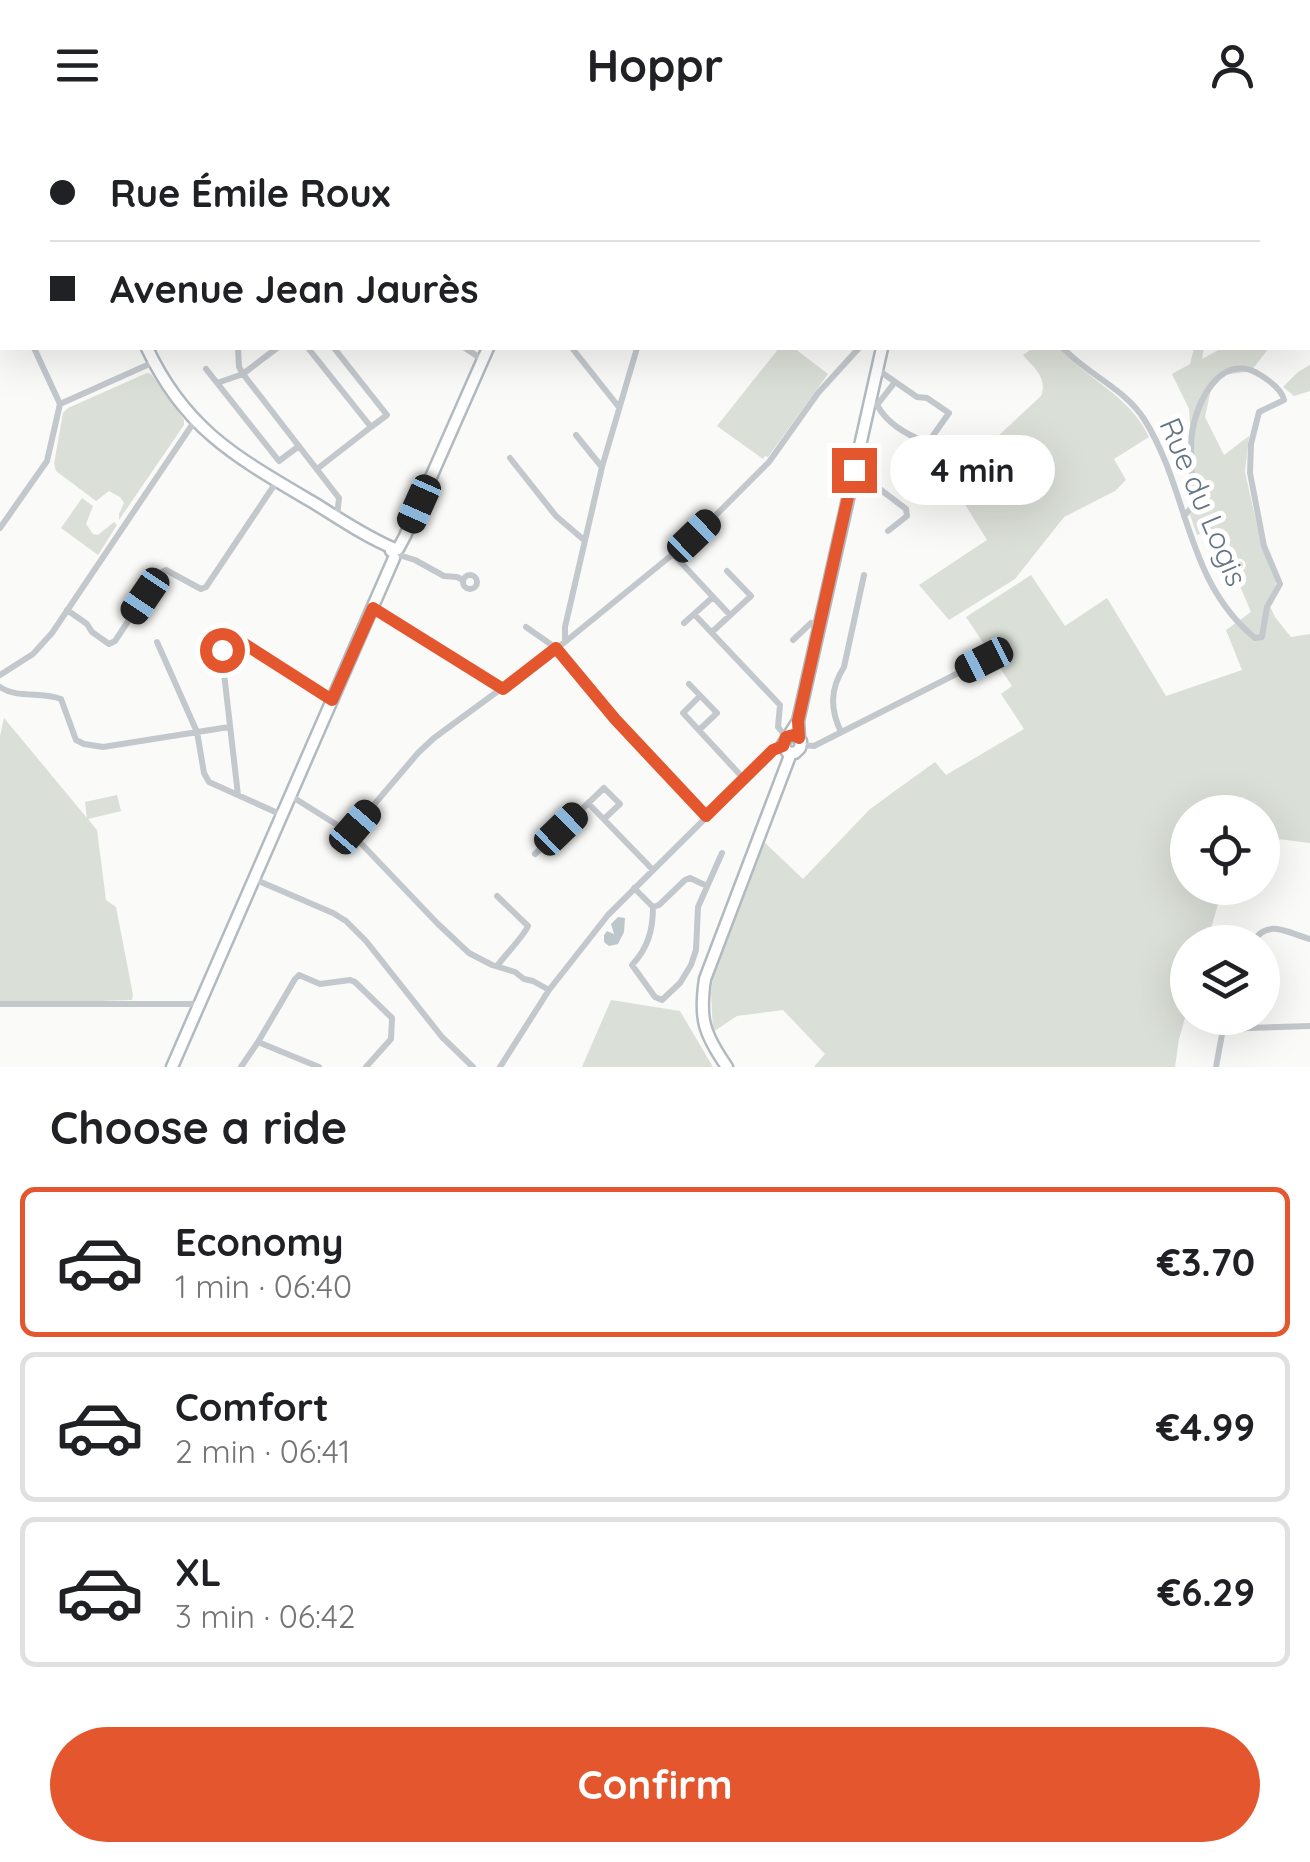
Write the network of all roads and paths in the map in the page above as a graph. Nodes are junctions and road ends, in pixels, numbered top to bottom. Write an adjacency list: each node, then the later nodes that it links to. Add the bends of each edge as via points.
1 (35, 350): 21 (street)
2 (148, 350): 15 (main road)
3 (238, 350): 18 (street)
4 (274, 350): 18 (street)
5 (310, 350): 24 (street)
6 (336, 350): 24 (street, via 387,415)
7 (468, 350): 14 (street)
8 (487, 350): 14 (main road)
9 (574, 350): 22 (street)
10 (636, 350): 22 (street)
11 (856, 350): 38 (street, via 769,462)
12 (882, 350): 17 (main road)
13 (1065, 350): 32 (street, Rue du Logis, via 1137,408)
14 (482, 360): 37 (main road)
15 (154, 362): 21 (street); 23 (main road)
16 (206, 369): 20 (street)
17 (877, 369): 19 (street); 30 (main road)
18 (243, 374): 20 (street); 26 (street)
19 (895, 382): 19 (street, via 949,413 932,438 901,432 879,410)
20 (218, 384): 26 (street, via 279,462)
21 (60, 404): 34 (street, via 47,462)
22 (618, 406): 28 (street)
23 (194, 422): 31 (main road); 44 (street)
24 (370, 427): 29 (street)
25 (576, 435): 28 (street)
26 (299, 446): 29 (street)
27 (510, 458): 36 (street)
28 (602, 467): 36 (street)
29 (317, 469): 33 (street, via 339,498)
30 (854, 470): 35 (street, via 906,509 904,521); 66 (main road)
31 (276, 482): 33 (main road); 44 (street, via 206,587 160,573 109,644)
32 (1184, 516): 32 (street, Rue du Logis, via 1194,505 1192,432 1202,399 1222,374 1243,368 1259,374 1285,398 1259,412 1252,444 1254,499 1280,584 1267,606 1262,637 1232,618 1212,588)
33 (336, 517): 37 (main road)
34 (0, 528)
35 (888, 531)
36 (584, 540): 53 (street)
37 (396, 553): 41 (street); 43 (main road)
38 (673, 554): 42 (street); 53 (street)
39 (727, 571): 46 (street, via 751,596)
40 (864, 576): 65 (street, via 831,712)
41 (464, 580)
42 (713, 596): 45 (street); 46 (street)
43 (373, 608): 59 (street); 61 (main road)
44 (68, 610): 56 (street, via 34,654)
45 (694, 614): 47 (street); 50 (street)
46 (730, 615): 50 (street)
47 (684, 622)
48 (810, 623): 51 (street)
49 (526, 626): 54 (street)
50 (712, 632): 66 (street, via 780,706 778,726)
51 (793, 640)
52 (157, 642): 64 (street)
53 (565, 642): 54 (street)
54 (556, 648): 59 (street); 72 (street)
55 (984, 660): 65 (street)
56 (0, 675)
57 (689, 684): 60 (street)
58 (0, 687): 64 (street, via 61,699 76,740 84,744)
59 (503, 689): 74 (street, via 434,738)
60 (700, 696): 63 (street, via 683,713); 63 (street, via 716,714)
61 (332, 700): 62 (street, via 243,643 228,643 222,656); 69 (main road)
62 (230, 728): 64 (street); 68 (street)
63 (699, 730): 67 (street)
64 (197, 732): 68 (street, via 209,782)
65 (841, 732): 66 (street, via 814,746)
66 (792, 742): 67 (street, via 773,750); 99 (main road, via 704,979 700,1008)
67 (744, 779): 72 (street)
68 (238, 795): 71 (street)
69 (290, 796): 71 (main road); 74 (street)
70 (588, 803): 73 (street); 73 (street, via 604,788 620,804); 76 (street)
71 (282, 815): 78 (main road)
72 (706, 816): 77 (street)
73 (604, 819): 77 (street)
74 (351, 830): 85 (street, via 460,946)
75 (722, 853): 79 (street)
76 (534, 854)
77 (653, 870): 80 (street)
78 (254, 878): 88 (main road); 97 (street, via 346,921)
79 (707, 886): 82 (street, via 684,880); 82 (street, via 687,974 662,1000 632,965 649,940)
80 (634, 888): 82 (street); 86 (street)
81 (497, 896): 85 (street, via 528,926)
82 (653, 907)
83 (1280, 931): 84 (street)
84 (1310, 940)
85 (497, 966): 86 (street)
86 (549, 990): 98 (street)
87 (0, 1004): 88 (street)
88 (200, 1004): 93 (main road)
89 (1310, 1026): 90 (street)
90 (1280, 1027)
91 (1221, 1035): 100 (street)
92 (258, 1042): 94 (street); 95 (street); 96 (street, via 299,975 320,984 350,980 395,1015 391,1039)
93 (172, 1067)
94 (241, 1067)
95 (319, 1067)
96 (366, 1067)
97 (473, 1067)
98 (500, 1067)
99 (727, 1067)
100 (1216, 1067)

